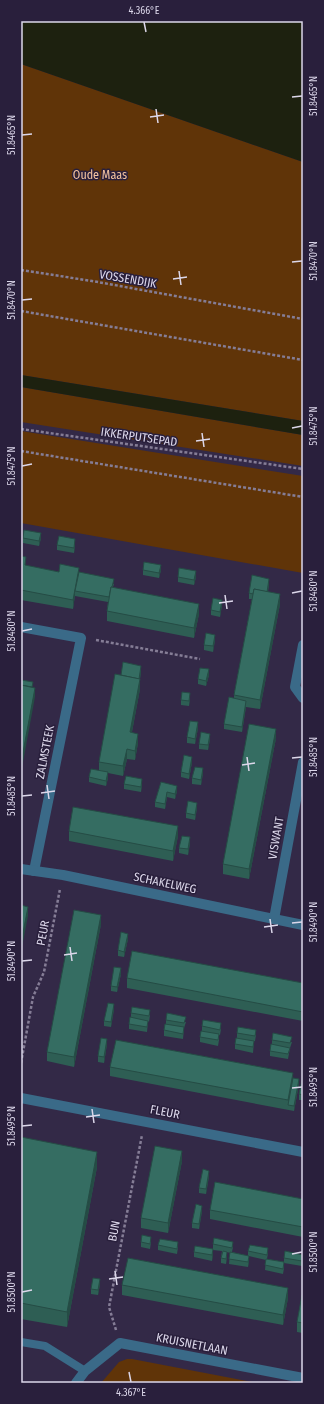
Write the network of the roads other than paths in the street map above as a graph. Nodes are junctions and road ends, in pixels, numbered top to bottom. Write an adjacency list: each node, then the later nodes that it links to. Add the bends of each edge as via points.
1 (21, 627): 6 (street, ZALMSTEEK, via 81,638)
2 (303, 645): 3 (street, via 295,688)
3 (303, 698)
4 (303, 762): 7 (street, VISWANT)
5 (21, 868): 6 (street, SCHAKELWEG)
6 (34, 871): 7 (street, SCHAKELWEG)
7 (274, 919): 8 (street, SCHAKELWEG)
8 (303, 925)
9 (21, 1098): 10 (street, FLEUR)
10 (303, 1152)
11 (21, 1342): 12 (lane, via 45,1346)
12 (85, 1371): 13 (street, KRUISNETLAAN, via 120,1344); 14 (street)
13 (303, 1378)
14 (76, 1383)

